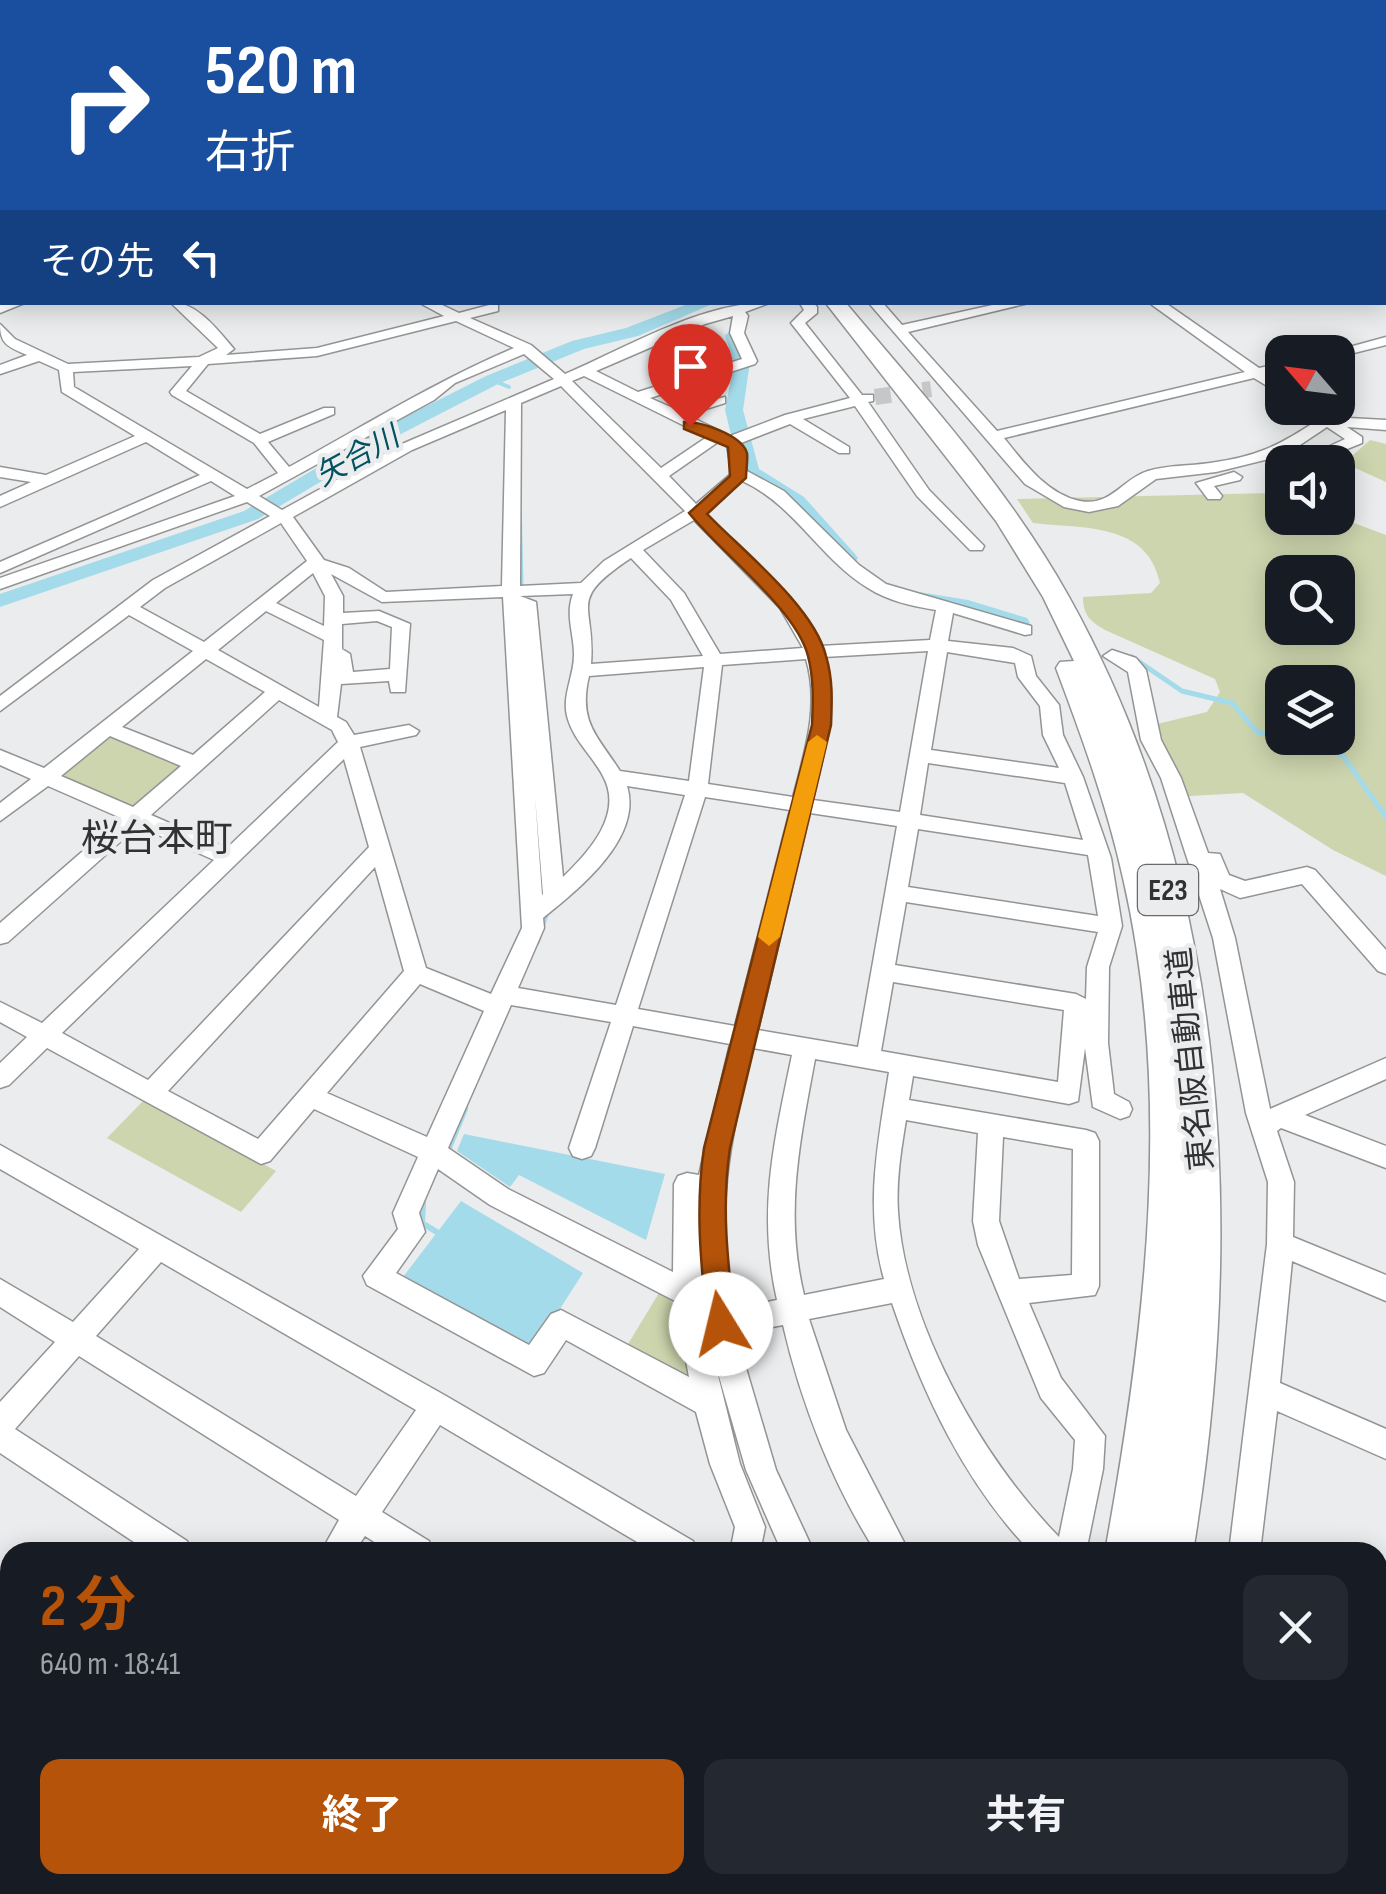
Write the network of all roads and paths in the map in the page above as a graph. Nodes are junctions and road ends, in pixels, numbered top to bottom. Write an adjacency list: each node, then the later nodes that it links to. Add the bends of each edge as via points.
1 (180, 305): 18 (street, via 227,349)
2 (430, 305): 10 (street)
3 (492, 305): 10 (street); 15 (street)
4 (755, 305): 9 (street)
5 (877, 305): 12 (street)
6 (1013, 305): 12 (street)
7 (1158, 305): 23 (street)
8 (827, 308): 30 (street, via 798,322); 154 (highway, 東名阪自動車道 / E23, via 944,460 1036,599 1082,698 1122,811 1156,973 1168,1176 1154,1375); 155 (highway, 東名阪自動車道 / E23, via 996,504 1055,595 1115,715 1151,818 1180,943 1201,1134 1200,1279)
9 (736, 310): 21 (street); 29 (street, via 747,348 742,364)
10 (458, 318): 15 (street); 18 (street, via 317,352)
11 (0, 328): 14 (street)
12 (899, 330): 26 (street)
13 (1386, 342): 16 (street)
14 (5, 344): 17 (street)
15 (524, 347): 24 (street); 39 (street)
16 (1355, 349)
17 (41, 355): 19 (street); 20 (street)
18 (201, 363): 19 (street); 43 (street, via 178,394)
19 (66, 368): 40 (street, via 67,388)
20 (0, 370)
21 (582, 370): 24 (street); 29 (street)
22 (1265, 371): 23 (street)
23 (1256, 373): 25 (street); 41 (street)
24 (556, 375): 28 (street); 32 (street)
25 (1265, 379)
26 (949, 386): 27 (street); 41 (street)
27 (930, 389)
28 (520, 397): 59 (street); 66 (street)
29 (639, 398): 32 (street); 33 (street)
30 (866, 398): 34 (street); 60 (street, via 923,493)
31 (720, 400): 33 (street)
32 (595, 414): 58 (street)
33 (672, 415): 42 (street)
34 (790, 418): 42 (street); 45 (street)
35 (1355, 424): 38 (street)
36 (1321, 425): 46 (street, via 1280,452)
37 (1331, 425): 44 (street, via 1357,440)
38 (1386, 426)
39 (361, 431): 43 (street, via 323,408); 51 (street)
40 (147, 436): 53 (street); 54 (street)
41 (994, 436): 46 (street, via 1030,481 1083,508 1118,500 1152,474)
42 (732, 439): 49 (street); 52 (street)
43 (259, 440): 51 (street)
44 (1344, 445)
45 (844, 450)
46 (1237, 462): 50 (street)
47 (1265, 470): 50 (street)
48 (0, 472): 54 (street)
49 (666, 472)
50 (1252, 473): 55 (street, via 1204,483)
51 (287, 474): 56 (street)
52 (740, 474): 58 (street); 69 (street, via 790,502 872,584)
53 (212, 475): 56 (street); 63 (street)
54 (50, 480): 57 (street)
55 (1214, 496)
56 (249, 497): 59 (street); 64 (street)
57 (0, 502)
58 (697, 513): 61 (street); 74 (street, via 784,600)
59 (278, 515): 62 (street); 68 (street)
60 (976, 546)
61 (634, 551): 65 (street); 76 (street, via 678,597)
62 (315, 563): 66 (street, via 344,572 382,597); 67 (street); 71 (street, via 334,596)
63 (0, 568)
64 (0, 584)
65 (585, 588): 66 (street); 77 (street, via 577,613)
66 (520, 591): 100 (street); 101 (street)
67 (263, 603): 71 (street); 73 (street)
68 (128, 607): 73 (street); 79 (street)
69 (946, 608): 70 (street); 72 (street)
70 (1025, 630)
71 (334, 636): 71 (street, via 344,679 399,681 401,624 379,616); 80 (street)
72 (939, 645): 74 (street); 84 (street); 89 (street, via 1024,660 1027,677 1049,705)
73 (202, 650): 78 (street); 81 (street)
74 (816, 652): 76 (street); 91 (street, via 822,725)
75 (1112, 656): 95 (street, via 1137,670 1150,740)
76 (714, 660): 77 (street); 90 (street)
77 (582, 671): 88 (street, via 577,719)
78 (277, 692): 80 (street); 86 (street)
79 (1, 702)
80 (327, 719): 83 (street)
81 (107, 728): 86 (street); 87 (street)
82 (409, 731): 83 (street)
83 (349, 744): 96 (street); 98 (street)
84 (920, 755): 89 (street); 94 (street)
85 (0, 757): 87 (street)
86 (195, 764): 93 (street)
87 (45, 777): 92 (street); 93 (street)
88 (614, 777): 90 (street); 100 (street, via 621,797 609,835)
89 (1073, 777): 97 (street)
90 (698, 787): 91 (street); 109 (street)
91 (802, 804): 94 (street); 111 (street)
92 (0, 814)
93 (134, 818): 98 (street); 103 (street)
94 (910, 821): 97 (street); 99 (street)
95 (1190, 830): 104 (street, via 1204,839 1222,882 1240,890 1308,874); 121 (street)
96 (381, 847): 105 (street); 117 (street)
97 (1097, 849): 102 (street)
98 (230, 858): 110 (street)
99 (897, 893): 102 (street); 106 (street)
100 (554, 897): 101 (street)
101 (534, 914): 107 (street)
102 (1111, 926): 120 (street, via 1098,967 1096,1043 1102,1100)
103 (0, 936)
104 (1386, 965)
105 (416, 972): 107 (street); 118 (street)
106 (884, 972): 113 (street); 114 (street, via 1076,1003 1069,1094)
107 (508, 999): 109 (street); 124 (street)
108 (0, 1011): 110 (street)
109 (626, 1016): 111 (street); 123 (street)
110 (46, 1036): 116 (street); 117 (street)
111 (744, 1037): 112 (street); 127 (street)
112 (805, 1048): 113 (street); 135 (street, via 778,1199)
113 (868, 1059): 114 (street)
114 (902, 1066): 119 (street)
115 (1386, 1068): 121 (street)
116 (0, 1078)
117 (151, 1093): 118 (street, via 261,1153)
118 (309, 1096): 124 (street)
119 (896, 1108): 122 (street); 131 (street, via 884,1204)
120 (1120, 1109)
121 (1271, 1121): 126 (street); 128 (street, via 1281,1182)
122 (991, 1125): 133 (street, via 986,1222); 133 (street, via 1086,1141 1085,1286)
123 (582, 1148)
124 (434, 1152): 134 (street, via 499,1197); 139 (street, via 406,1213 412,1232 377,1276 534,1364 561,1324)
125 (0, 1156): 129 (street)
126 (1386, 1157)
127 (711, 1188): 134 (street, via 687,1184); 136 (street)
128 (1280, 1244): 130 (street); 138 (street)
129 (157, 1248): 137 (street); 140 (street)
130 (1386, 1288)
131 (899, 1289): 135 (street); 152 (street, via 969,1452)
132 (0, 1292): 137 (street)
133 (1011, 1292): 153 (street, via 1051,1388 1090,1436)
134 (686, 1293): 139 (street)
135 (792, 1310): 136 (street); 151 (street, via 847,1468)
136 (721, 1324): 150 (street, via 757,1458)
137 (76, 1339): 141 (street); 144 (street)
138 (1266, 1391): 143 (street); 156 (street)
139 (708, 1403): 149 (street, via 750,1527)
140 (436, 1406): 144 (street); 148 (street)
141 (0, 1424)
142 (0, 1436): 145 (street)
143 (1386, 1444)
144 (362, 1514): 146 (street); 147 (street)
145 (161, 1542)
146 (343, 1542)
147 (403, 1542)
148 (663, 1542)
149 (747, 1542)
150 (792, 1542)
151 (888, 1542)
152 (1043, 1542)
153 (1073, 1542)
154 (1129, 1542)
155 (1171, 1542)
156 (1246, 1542)

